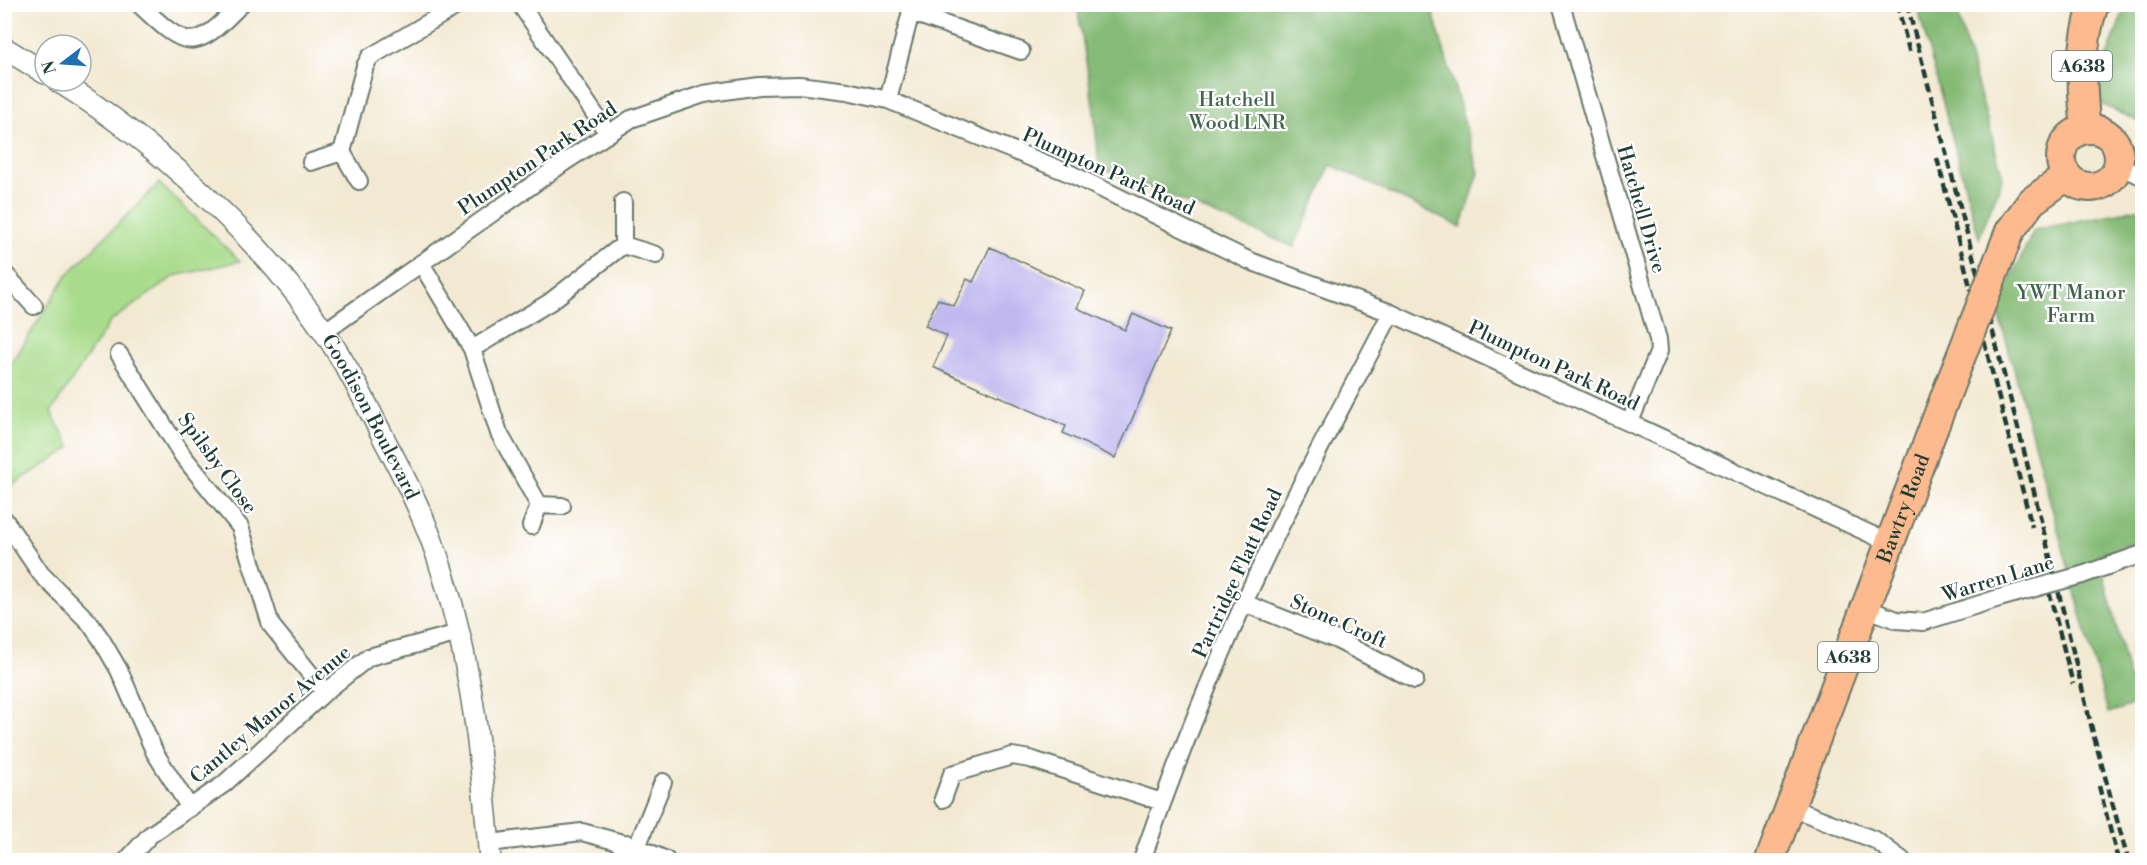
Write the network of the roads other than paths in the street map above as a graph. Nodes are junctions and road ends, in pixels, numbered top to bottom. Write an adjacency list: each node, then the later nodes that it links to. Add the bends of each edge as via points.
1 (139, 4): 2 (street, via 177,39 190,42 215,32)
2 (241, 4)
3 (460, 4): 15 (street, via 370,57)
4 (520, 4): 14 (street)
5 (1562, 4): 30 (street, Hatchell Drive, via 1658,339 1659,351)
6 (2094, 4): 13 (highway, A638, via 2082,59)
7 (912, 8): 9 (street); 12 (street)
8 (4, 48): 10 (street)
9 (1021, 51)
10 (33, 66)
11 (74, 93): 27 (street, Goodison Boulevard, via 149,148 216,206 297,295)
12 (888, 100): 14 (street, Plumpton Park Road, via 800,85 759,86 704,94 662,106); 26 (street, Plumpton Park Road, via 1098,186 1250,261)
13 (2086, 129): 17 (highway, via 2100,131 2112,139); 18 (highway, via 2072,135 2063,147 2061,162)
14 (607, 132): 23 (street, Plumpton Park Road)
15 (342, 152): 16 (street); 19 (street)
16 (311, 162)
17 (2130, 171): 18 (highway, via 2096,186 2077,183)
18 (2067, 176): 35 (highway, Bawtry Road / A638, bridge, via 2032,201 2010,231)
19 (359, 181)
20 (623, 202): 21 (street)
21 (622, 245): 22 (street); 28 (street, via 550,302)
22 (656, 255)
23 (421, 263): 27 (street, Plumpton Park Road); 28 (street)
24 (4, 273): 25 (street)
25 (34, 306)
26 (1391, 313): 30 (street, Plumpton Park Road); 37 (street, Partridge Flatt Road)
27 (324, 332): 39 (street, Goodison Boulevard, via 348,369 417,502)
28 (472, 349): 31 (street, via 499,433)
29 (119, 354): 41 (street, Spilsby Close, via 183,456 240,527 271,625)
30 (1630, 422): 35 (street, Plumpton Park Road)
31 (539, 505): 32 (street); 34 (street)
32 (562, 507)
33 (4, 519): 45 (street, via 45,580 101,639 151,745)
34 (531, 526)
35 (1892, 544): 38 (highway, Bawtry Road / A638)
36 (2142, 554): 38 (street, Warren Lane, bridge, via 1923,622 1897,620)
37 (1244, 603): 40 (street, Stone Croft, via 1337,640); 44 (street, Partridge Flatt Road)
38 (1865, 608): 46 (highway, Bawtry Road / A638)
39 (459, 633): 41 (street, Cantley Manor Avenue, via 369,657); 48 (street, Goodison Boulevard, via 472,696)
40 (1415, 680)
41 (325, 692): 45 (street, Cantley Manor Avenue, via 224,784)
42 (663, 782): 47 (street)
43 (943, 799): 44 (street, via 952,774 1012,756)
44 (1162, 802): 49 (street, Partridge Flatt Road)
45 (190, 808): 50 (street, Cantley Manor Avenue, via 150,835)
46 (1792, 808): 53 (highway, Bawtry Road / A638); 54 (street, via 1875,840)
47 (631, 845): 48 (street, via 582,832); 51 (street); 52 (street)
48 (489, 852)
49 (1149, 858)
50 (127, 861)
51 (618, 861)
52 (666, 861)
53 (1770, 861)
54 (1902, 861)

